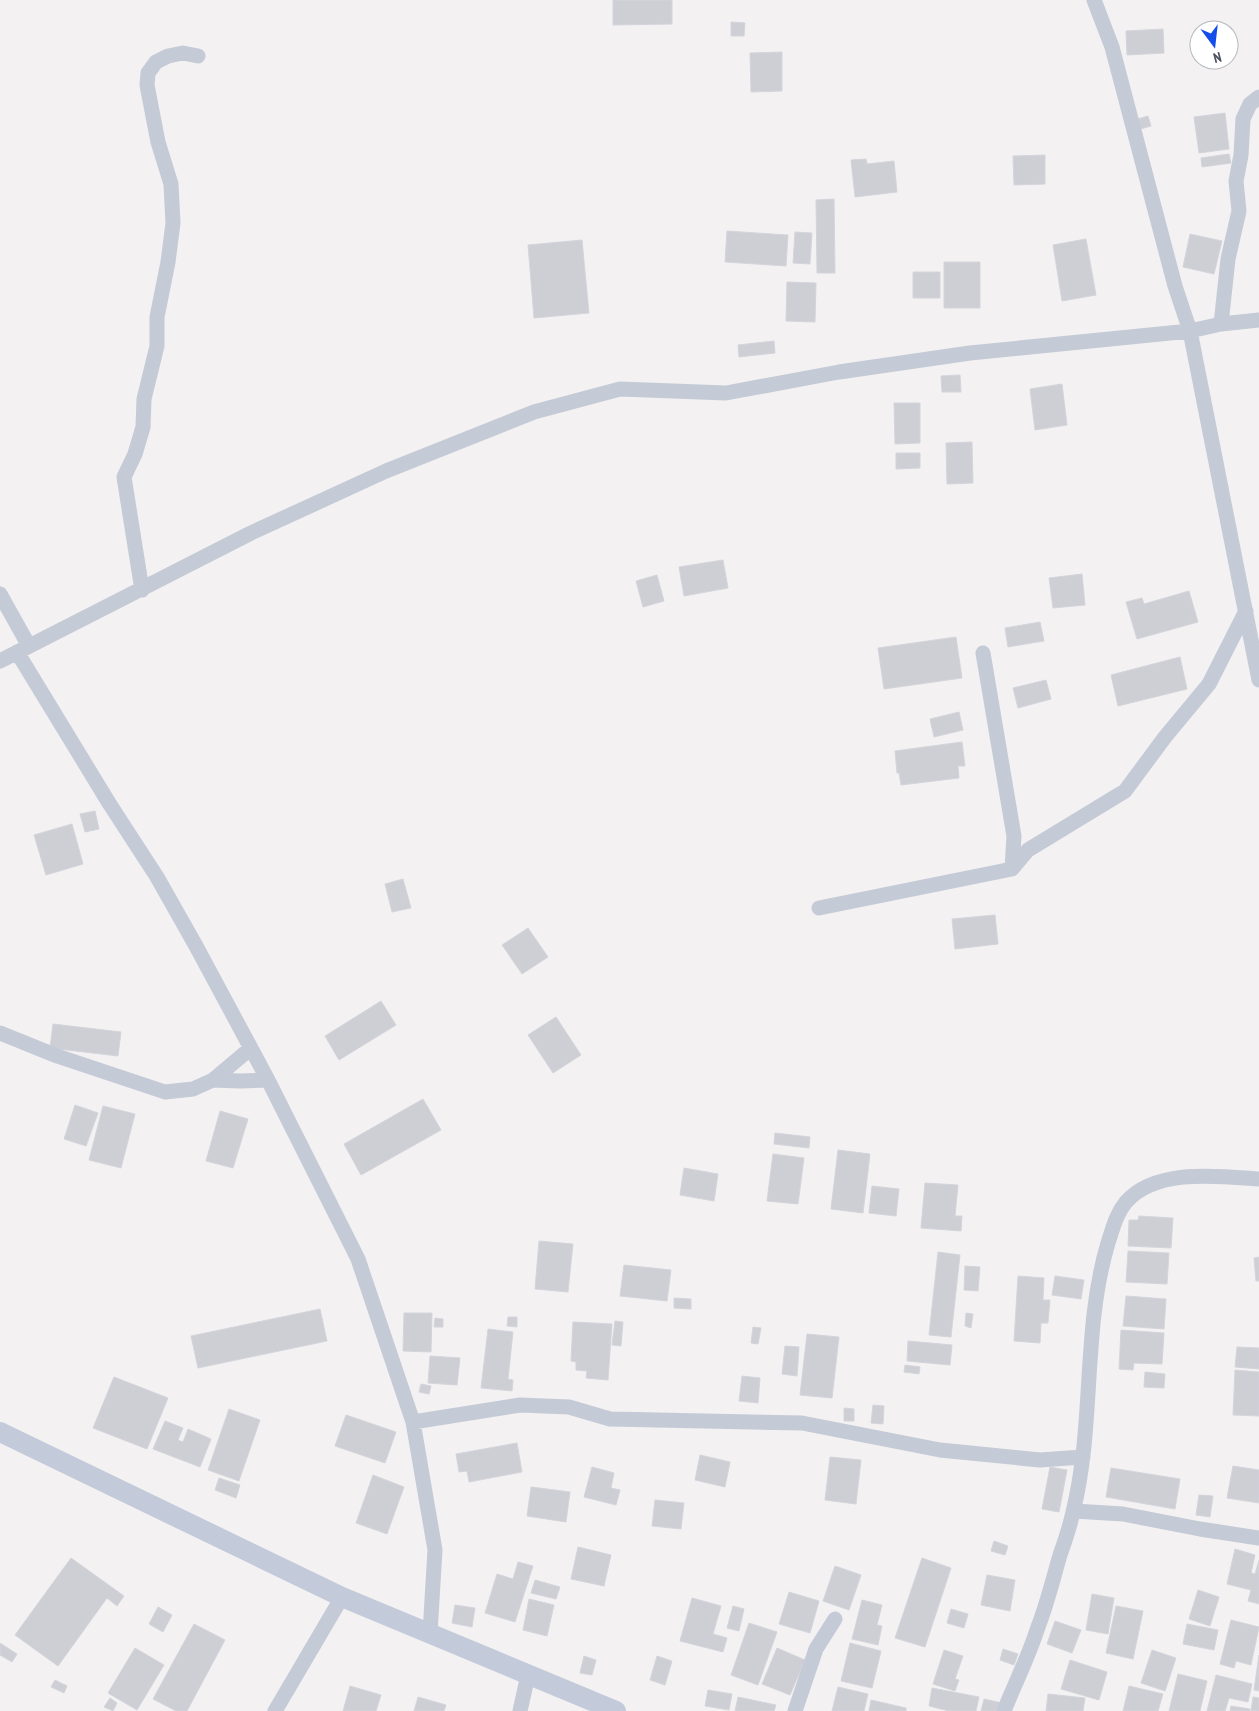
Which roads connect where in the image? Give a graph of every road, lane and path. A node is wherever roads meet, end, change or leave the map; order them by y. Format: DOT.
graph roads {
  1 [pos="1094,0"];
  2 [pos="198,56"];
  3 [pos="1259,97"];
  4 [pos="1259,320"];
  5 [pos="1221,324"];
  6 [pos="1190,331"];
  7 [pos="142,590"];
  8 [pos="0,594"];
  9 [pos="1246,611"];
  10 [pos="23,649"];
  11 [pos="983,653"];
  12 [pos="0,661"];
  13 [pos="1259,680"];
  14 [pos="1012,869"];
  15 [pos="819,908"];
  16 [pos="0,1033"];
  17 [pos="251,1048"];
  18 [pos="213,1080"];
  19 [pos="268,1080"];
  20 [pos="1259,1179"];
  21 [pos="413,1422"];
  22 [pos="0,1432"];
  23 [pos="1082,1457"];
  24 [pos="1074,1511"];
  25 [pos="1259,1538"];
  26 [pos="342,1597"];
  27 [pos="835,1618"];
  28 [pos="430,1633"];
  29 [pos="528,1675"];
  30 [pos="274,1711"];
  31 [pos="520,1711"];
  32 [pos="616,1711"];
  33 [pos="795,1711"];
  34 [pos="1004,1711"];
  1 -- 6 [label="street"];
  2 -- 7 [label="street"];
  3 -- 5 [label="street"];
  4 -- 5 [label="street"];
  5 -- 6 [label="street"];
  6 -- 7 [label="street"];
  6 -- 9 [label="street"];
  7 -- 10 [label="street"];
  8 -- 10 [label="street"];
  9 -- 13 [label="street"];
  9 -- 14 [label="street"];
  10 -- 12 [label="street"];
  10 -- 17 [label="street"];
  11 -- 14 [label="street"];
  14 -- 15 [label="street"];
  16 -- 18 [label="street"];
  17 -- 18 [label="street"];
  17 -- 19 [label="street"];
  18 -- 19 [label="street"];
  19 -- 21 [label="street"];
  20 -- 23 [label="street"];
  21 -- 23 [label="street"];
  21 -- 28 [label="street"];
  22 -- 26 [label="main road"];
  23 -- 24 [label="street"];
  24 -- 25 [label="street"];
  24 -- 34 [label="street"];
  26 -- 28 [label="main road"];
  26 -- 30 [label="street"];
  27 -- 33 [label="street"];
  28 -- 29 [label="main road"];
  29 -- 31 [label="street"];
  29 -- 32 [label="main road"];
}
